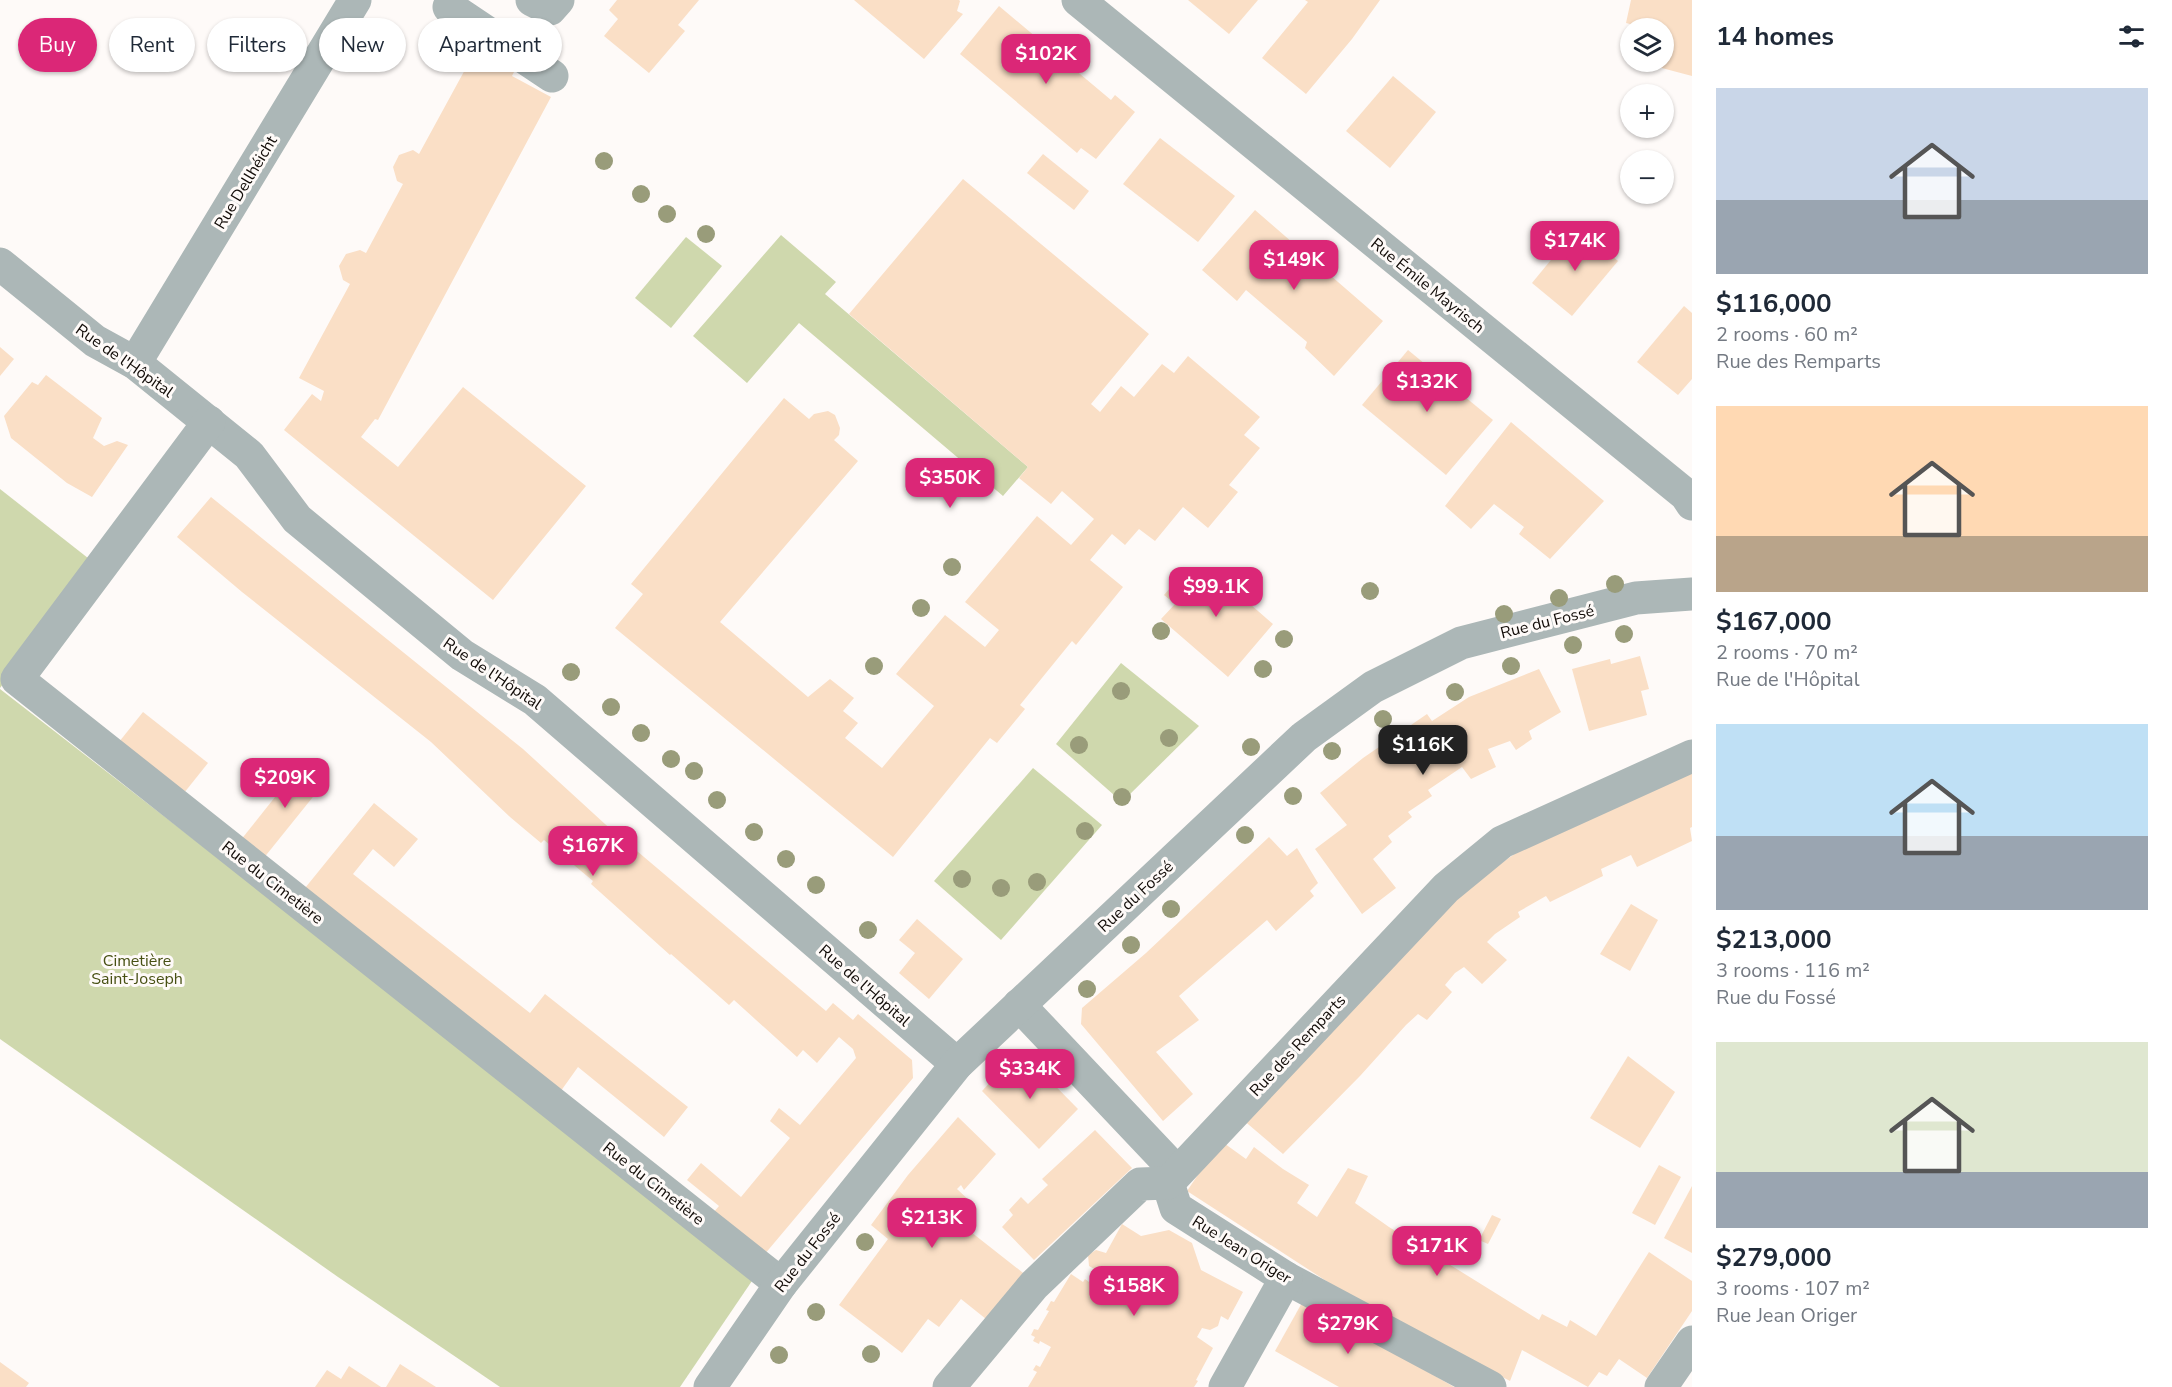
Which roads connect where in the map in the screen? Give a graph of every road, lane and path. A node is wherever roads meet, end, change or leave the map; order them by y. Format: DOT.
graph roads {
  1 [pos="354,0"];
  2 [pos="532,0"];
  3 [pos="558,0"];
  4 [pos="1078,0"];
  5 [pos="449,7"];
  6 [pos="552,76"];
  7 [pos="0,264"];
  8 [pos="135,363"];
  9 [pos="209,422"];
  10 [pos="1692,504"];
  11 [pos="1692,594"];
  12 [pos="1692,756"];
  13 [pos="1019,1005"];
  14 [pos="957,1064"];
  15 [pos="1173,1177"];
  16 [pos="1286,1278"];
  17 [pos="781,1284"];
  18 [pos="1692,1341"];
  19 [pos="710,1387"];
  20 [pos="949,1387"];
  21 [pos="1225,1387"];
  22 [pos="1490,1387"];
  23 [pos="1661,1387"];
  1 -- 8 [label="street, Rue Dellhéicht"];
  2 -- 3 [label="street"];
  4 -- 10 [label="street, Rue Émile Mayrisch"];
  5 -- 6 [label="street"];
  7 -- 8 [label="street, Rue de l'Hôpital"];
  8 -- 9 [label="street, Rue de l'Hôpital"];
  9 -- 14 [label="street, Rue de l'Hôpital"];
  9 -- 17 [label="street, Rue du Cimetière"];
  11 -- 13 [label="street, Rue du Fossé"];
  12 -- 15 [label="street, Rue des Remparts"];
  13 -- 14 [label="street, Rue du Fossé"];
  13 -- 15 [label="street, Rue Jean Origer"];
  14 -- 17 [label="street, Rue du Fossé"];
  15 -- 16 [label="street, Rue Jean Origer"];
  15 -- 20 [label="street"];
  16 -- 21 [label="street"];
  16 -- 22 [label="street, Rue Jean Origer"];
  17 -- 19 [label="street, Rue du Fossé"];
  18 -- 23 [label="street"];
}
